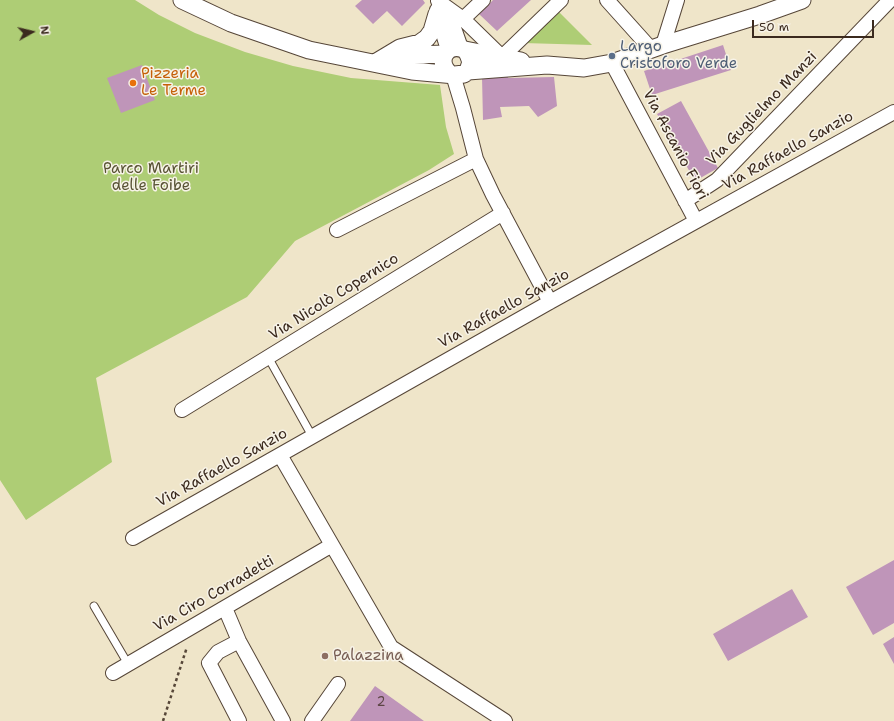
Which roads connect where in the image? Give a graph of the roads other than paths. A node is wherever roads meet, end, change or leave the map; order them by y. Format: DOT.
graph roads {
  1 [pos="182,0"];
  2 [pos="482,0"];
  3 [pos="561,0"];
  4 [pos="607,0"];
  5 [pos="676,0"];
  6 [pos="802,0"];
  7 [pos="890,0"];
  8 [pos="440,6"];
  9 [pos="463,19"];
  10 [pos="657,47"];
  11 [pos="455,51"];
  12 [pos="502,57"];
  13 [pos="374,63"];
  14 [pos="612,63"];
  15 [pos="547,65"];
  16 [pos="459,73"];
  17 [pos="894,112"];
  18 [pos="476,159"];
  19 [pos="685,201"];
  20 [pos="503,213"];
  21 [pos="696,221"];
  22 [pos="337,230"];
  23 [pos="550,302"];
  24 [pos="268,358"];
  25 [pos="182,410"];
  26 [pos="312,436"];
  27 [pos="280,455"];
  28 [pos="133,538"];
  29 [pos="332,545"];
  30 [pos="94,606"];
  31 [pos="225,608"];
  32 [pos="239,641"];
  33 [pos="128,664"];
  34 [pos="113,672"];
  35 [pos="338,684"];
  36 [pos="239,721"];
  37 [pos="283,721"];
  38 [pos="312,721"];
  39 [pos="505,721"];
  1 -- 13 [label="street"];
  2 -- 9 [label="street"];
  3 -- 12 [label="street"];
  4 -- 10 [label="street"];
  5 -- 10 [label="street"];
  6 -- 10 [label="street"];
  7 -- 19 [label="street, Via Guglielmo Manzi"];
  8 -- 9 [label="street"];
  8 -- 11 [label="street"];
  8 -- 13 [label="street"];
  9 -- 12 [label="street"];
  10 -- 14 [label="street"];
  11 -- 12 [label="street"];
  11 -- 13 [label="street"];
  11 -- 16 [label="street"];
  11 -- 16 [label="street"];
  12 -- 15 [label="street"];
  13 -- 16 [label="street"];
  14 -- 15 [label="street"];
  14 -- 19 [label="street, Via Ascanio Fiori"];
  15 -- 16 [label="street"];
  16 -- 18 [label="street"];
  17 -- 21 [label="street, Via Raffaello Sanzio"];
  18 -- 20 [label="street"];
  18 -- 22 [label="street"];
  19 -- 21 [label="street, Via Ascanio Fiori"];
  20 -- 23 [label="street"];
  20 -- 24 [label="street, Via Nicolò Copernico"];
  21 -- 23 [label="street, Via Raffaello Sanzio"];
  23 -- 26 [label="street, Via Raffaello Sanzio"];
  24 -- 25 [label="street, Via Nicolò Copernico"];
  24 -- 26 [label="lane"];
  26 -- 27 [label="street, Via Raffaello Sanzio"];
  27 -- 28 [label="street, Via Raffaello Sanzio"];
  27 -- 29 [label="street"];
  29 -- 31 [label="street, Via Ciro Corradetti"];
  29 -- 39 [label="street"];
  30 -- 33 [label="lane"];
  31 -- 32 [label="street"];
  31 -- 33 [label="street, Via Ciro Corradetti"];
  32 -- 36 [label="street"];
  32 -- 37 [label="street"];
  33 -- 34 [label="street, Via Ciro Corradetti"];
  35 -- 38 [label="street"];
}
